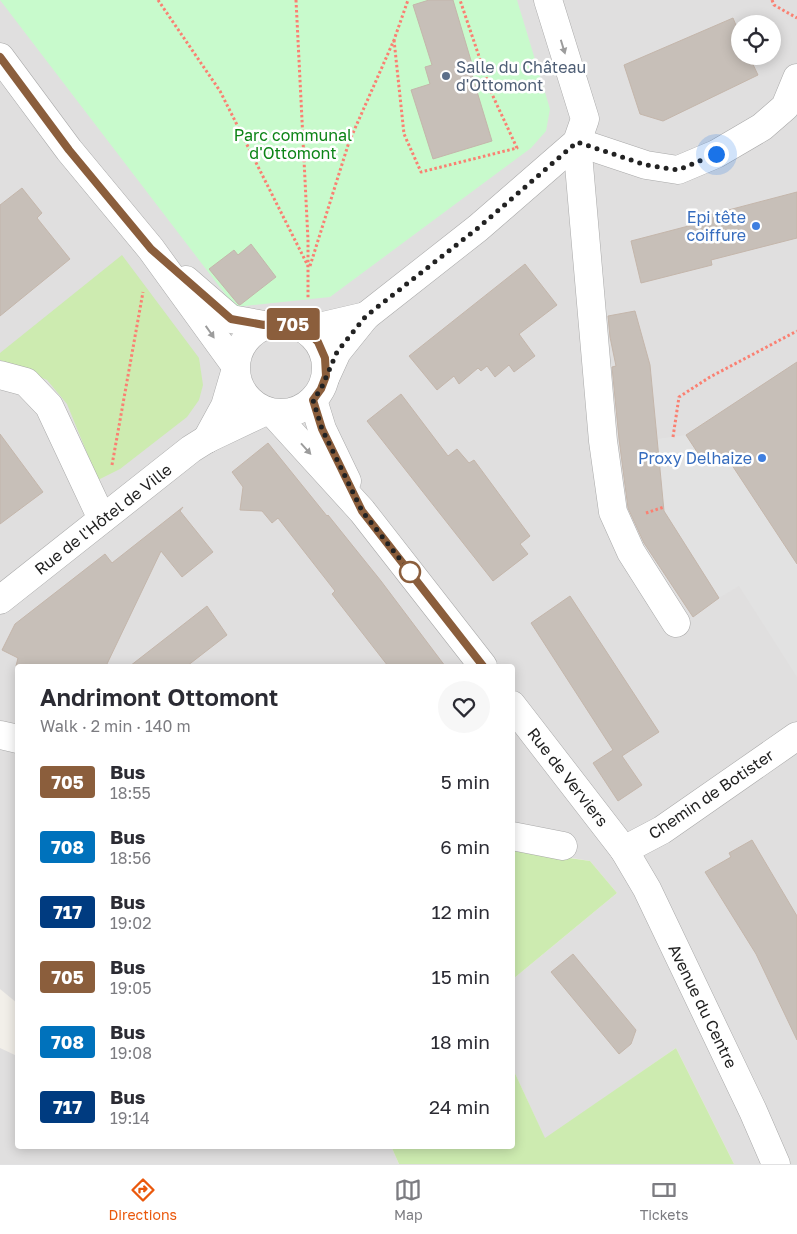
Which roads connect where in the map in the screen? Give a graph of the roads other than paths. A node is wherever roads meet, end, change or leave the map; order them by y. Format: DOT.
graph roads {
  1 [pos="548,0"];
  2 [pos="0,57"];
  3 [pos="797,78"];
  4 [pos="577,142"];
  5 [pos="151,249"];
  6 [pos="366,316"];
  7 [pos="264,325"];
  8 [pos="306,330"];
  9 [pos="235,369"];
  10 [pos="0,375"];
  11 [pos="326,376"];
  12 [pos="313,400"];
  13 [pos="270,412"];
  14 [pos="207,439"];
  15 [pos="362,511"];
  16 [pos="102,519"];
  17 [pos="0,600"];
  18 [pos="676,623"];
  19 [pos="481,664"];
  20 [pos="515,709"];
  21 [pos="0,735"];
  22 [pos="797,736"];
  23 [pos="15,738"];
  24 [pos="515,837"];
  25 [pos="563,846"];
  26 [pos="624,850"];
  27 [pos="776,1164"];
  1 -- 4 [label="street, one-way"];
  2 -- 5 [label="street"];
  3 -- 4 [label="street"];
  4 -- 6 [label="street"];
  4 -- 18 [label="street"];
  5 -- 7 [label="street"];
  5 -- 9 [label="street, one-way"];
  6 -- 8 [label="street"];
  6 -- 11 [label="street"];
  7 -- 8 [label="street"];
  7 -- 9 [label="street"];
  8 -- 11 [label="street"];
  9 -- 13 [label="street"];
  9 -- 14 [label="street, Rue de l'Hôtel de Ville"];
  10 -- 16 [label="street"];
  11 -- 12 [label="street"];
  12 -- 13 [label="street"];
  12 -- 15 [label="street"];
  13 -- 14 [label="street, Rue de l'Hôtel de Ville"];
  13 -- 15 [label="street, one-way"];
  14 -- 16 [label="street, Rue de l'Hôtel de Ville"];
  15 -- 19 [label="street"];
  16 -- 17 [label="street, Rue de l'Hôtel de Ville"];
  20 -- 26 [label="street, Rue de Verviers"];
  21 -- 23 [label="street"];
  22 -- 26 [label="street, Chemin de Botister"];
  24 -- 25 [label="street"];
  26 -- 27 [label="street, Avenue du Centre"];
}
